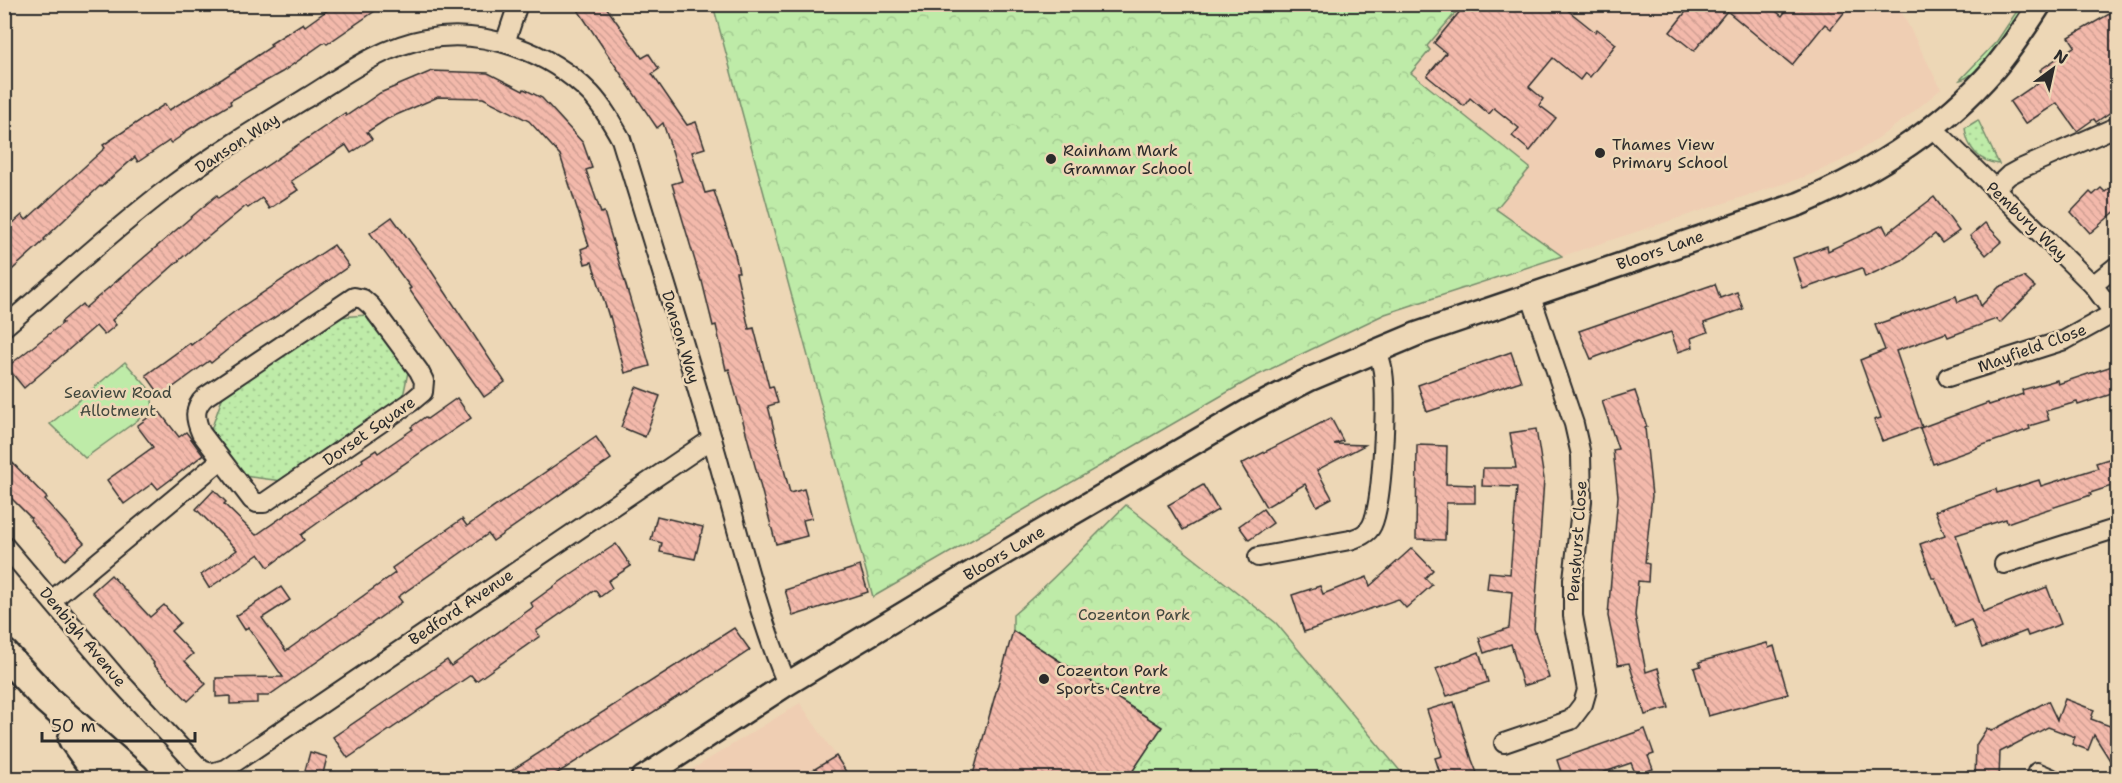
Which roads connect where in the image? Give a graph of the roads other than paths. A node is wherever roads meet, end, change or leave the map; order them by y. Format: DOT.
graph roads {
  1 [pos="2040,4"];
  2 [pos="521,5"];
  3 [pos="505,43"];
  4 [pos="2118,126"];
  5 [pos="1932,127"];
  6 [pos="1994,189"];
  7 [pos="2118,265"];
  8 [pos="2093,285"];
  9 [pos="1530,294"];
  10 [pos="2116,316"];
  11 [pos="4,327"];
  12 [pos="1377,350"];
  13 [pos="1948,377"];
  14 [pos="712,438"];
  15 [pos="221,460"];
  16 [pos="2118,528"];
  17 [pos="4,545"];
  18 [pos="1258,557"];
  19 [pos="2004,564"];
  20 [pos="52,600"];
  21 [pos="4,654"];
  22 [pos="788,684"];
  23 [pos="47,700"];
  24 [pos="1504,743"];
  25 [pos="211,776"];
  26 [pos="101,778"];
  27 [pos="135,778"];
  28 [pos="643,778"];
  1 -- 5 [label="street, Bloors Lane"];
  2 -- 3 [label="street"];
  3 -- 11 [label="street, Danson Way"];
  3 -- 14 [label="street, Danson Way"];
  4 -- 6 [label="street"];
  5 -- 6 [label="street, Pembury Way"];
  5 -- 9 [label="street, Bloors Lane"];
  6 -- 8 [label="street, Pembury Way"];
  7 -- 8 [label="street"];
  8 -- 10 [label="street, Pembury Way"];
  9 -- 12 [label="street, Bloors Lane"];
  9 -- 24 [label="street, Penshurst Close"];
  10 -- 13 [label="street, Mayfield Close"];
  12 -- 18 [label="street"];
  12 -- 22 [label="street, Bloors Lane"];
  14 -- 22 [label="street, Danson Way"];
  14 -- 25 [label="street, Bedford Avenue"];
  15 -- 15 [label="street, Dorset Square"];
  15 -- 20 [label="street"];
  16 -- 19 [label="street"];
  17 -- 20 [label="street, Denbigh Avenue"];
  20 -- 25 [label="street, Denbigh Avenue"];
  21 -- 23 [label="main road"];
  22 -- 28 [label="street, Bloors Lane"];
  23 -- 26 [label="main road"];
  23 -- 27 [label="main road"];
}
